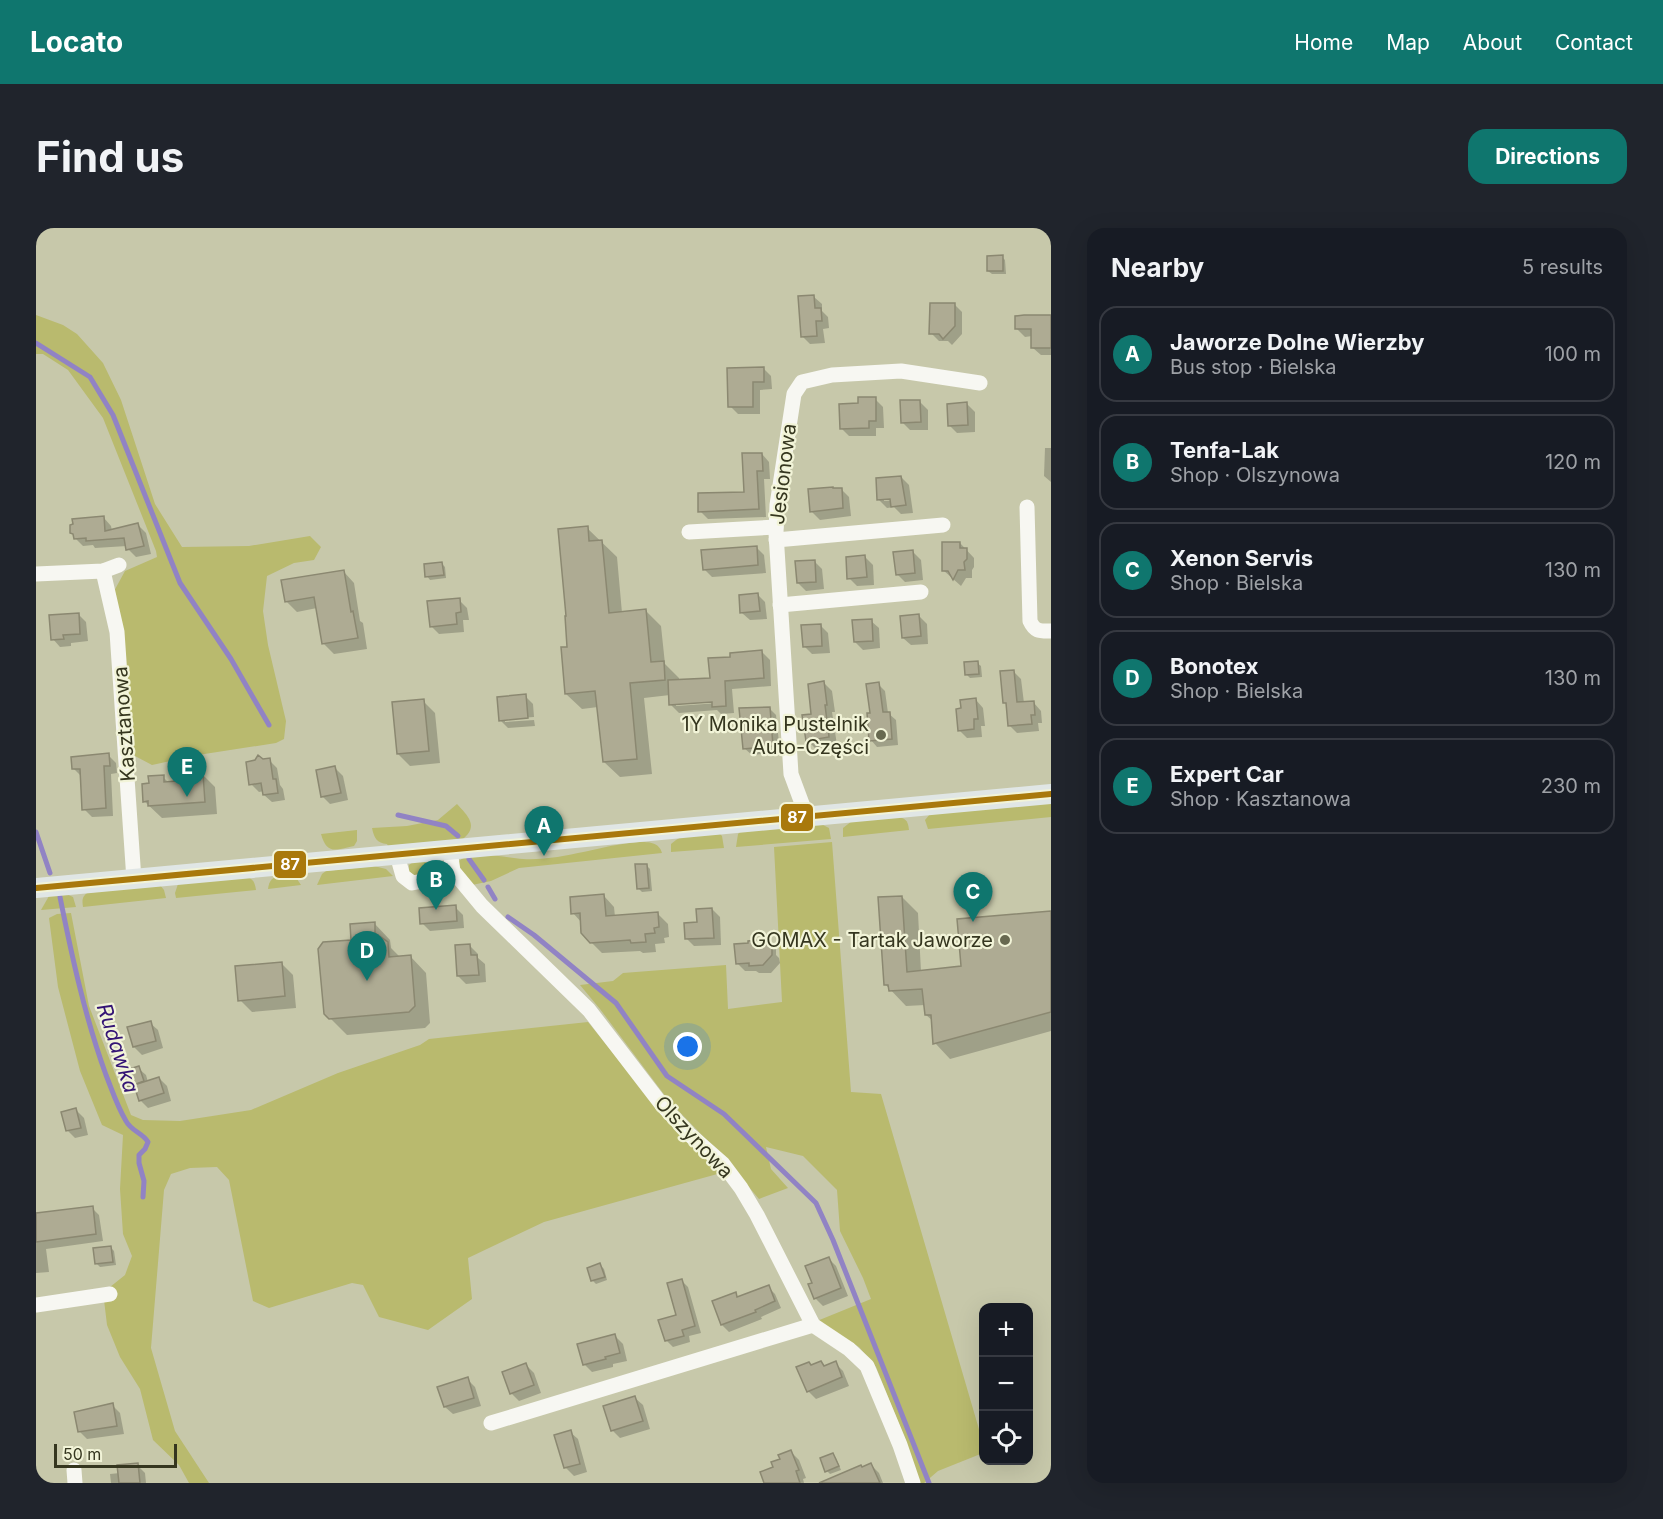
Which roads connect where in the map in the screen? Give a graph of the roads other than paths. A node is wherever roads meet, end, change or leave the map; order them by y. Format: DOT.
graph roads {
  1 [pos="980,383"];
  2 [pos="1027,507"];
  3 [pos="943,525"];
  4 [pos="689,532"];
  5 [pos="776,533"];
  6 [pos="119,565"];
  7 [pos="103,571"];
  8 [pos="36,574"];
  9 [pos="921,592"];
  10 [pos="780,605"];
  11 [pos="1051,631"];
  12 [pos="1051,794"];
  13 [pos="807,817"];
  14 [pos="450,850"];
  15 [pos="397,855"];
  16 [pos="453,871"];
  17 [pos="134,880"];
  18 [pos="36,888"];
  19 [pos="110,1294"];
  20 [pos="36,1305"];
  21 [pos="813,1325"];
  22 [pos="491,1423"];
  23 [pos="913,1483"];
  1 -- 5 [label="street, Jesionowa"];
  2 -- 11 [label="street"];
  3 -- 5 [label="street"];
  4 -- 5 [label="street"];
  5 -- 10 [label="street, Jesionowa"];
  6 -- 7 [label="street"];
  7 -- 8 [label="street"];
  7 -- 17 [label="street, Kasztanowa"];
  9 -- 10 [label="street"];
  10 -- 13 [label="street, Jesionowa"];
  12 -- 13 [label="main road"];
  13 -- 14 [label="main road"];
  14 -- 15 [label="main road"];
  14 -- 16 [label="street"];
  15 -- 16 [label="street"];
  15 -- 17 [label="main road"];
  16 -- 21 [label="street, Olszynowa"];
  17 -- 18 [label="main road"];
  19 -- 20 [label="street"];
  21 -- 22 [label="street"];
  21 -- 23 [label="street, Olszynowa"];
}
